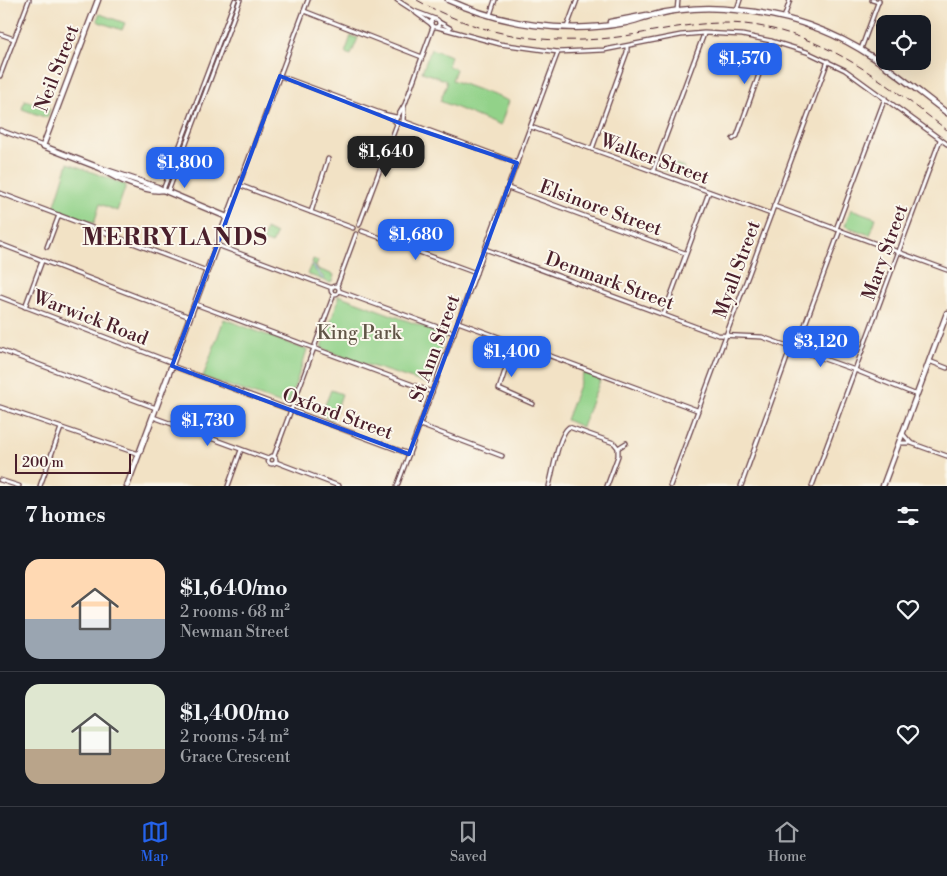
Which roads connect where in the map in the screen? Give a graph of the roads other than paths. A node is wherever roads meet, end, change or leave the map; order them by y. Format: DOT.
graph roads {
  1 [pos="29,0"];
  2 [pos="98,0"];
  3 [pos="235,0"];
  4 [pos="240,0"];
  5 [pos="308,0"];
  6 [pos="397,0"];
  7 [pos="448,0"];
  8 [pos="495,0"];
  9 [pos="577,0"];
  10 [pos="678,0"];
  11 [pos="740,0"];
  12 [pos="790,0"];
  13 [pos="872,0"];
  14 [pos="879,1"];
  15 [pos="737,10"];
  16 [pos="304,11"];
  17 [pos="414,11"];
  18 [pos="677,11"];
  19 [pos="489,16"];
  20 [pos="784,18"];
  21 [pos="435,19"];
  22 [pos="439,22"];
  23 [pos="434,26"];
  24 [pos="567,27"];
  25 [pos="455,31"];
  26 [pos="704,33"];
  27 [pos="0,34"];
  28 [pos="14,40"];
  29 [pos="771,40"];
  30 [pos="628,46"];
  31 [pos="860,50"];
  32 [pos="558,52"];
  33 [pos="422,57"];
  34 [pos="828,61"];
  35 [pos="0,76"];
  36 [pos="280,76"];
  37 [pos="885,98"];
  38 [pos="405,104"];
  39 [pos="947,113"];
  40 [pos="396,119"];
  41 [pos="403,120"];
  42 [pos="530,126"];
  43 [pos="0,130"];
  44 [pos="732,139"];
  45 [pos="940,139"];
  46 [pos="947,144"];
  47 [pos="43,146"];
  48 [pos="592,149"];
  49 [pos="328,160"];
  50 [pos="517,163"];
  51 [pos="653,171"];
  52 [pos="239,186"];
  53 [pos="508,188"];
  54 [pos="165,192"];
  55 [pos="709,192"];
  56 [pos="0,193"];
  57 [pos="774,206"];
  58 [pos="311,212"];
  59 [pos="771,214"];
  60 [pos="59,215"];
  61 [pos="227,217"];
  62 [pos="359,225"];
  63 [pos="353,228"];
  64 [pos="838,230"];
  65 [pos="362,231"];
  66 [pos="356,234"];
  67 [pos="0,244"];
  68 [pos="216,245"];
  69 [pos="47,247"];
  70 [pos="485,249"];
  71 [pos="898,252"];
  72 [pos="685,253"];
  73 [pos="42,260"];
  74 [pos="947,270"];
  75 [pos="207,271"];
  76 [pos="476,274"];
  77 [pos="337,286"];
  78 [pos="332,288"];
  79 [pos="339,291"];
  80 [pos="334,294"];
  81 [pos="0,297"];
  82 [pos="195,304"];
  83 [pos="25,307"];
  84 [pos="947,313"];
  85 [pos="664,314"];
  86 [pos="190,317"];
  87 [pos="458,322"];
  88 [pos="454,333"];
  89 [pos="726,336"];
  90 [pos="514,342"];
  91 [pos="314,348"];
  92 [pos="794,348"];
  93 [pos="0,350"];
  94 [pos="929,361"];
  95 [pos="173,364"];
  96 [pos="947,368"];
  97 [pos="855,370"];
  98 [pos="432,392"];
  99 [pos="917,395"];
  100 [pos="534,404"];
  101 [pos="0,407"];
  102 [pos="156,408"];
  103 [pos="291,410"];
  104 [pos="698,410"];
  105 [pos="153,417"];
  106 [pos="420,425"];
  107 [pos="61,428"];
  108 [pos="902,434"];
  109 [pos="899,443"];
  110 [pos="911,443"];
  111 [pos="626,444"];
  112 [pos="618,448"];
  113 [pos="242,450"];
  114 [pos="139,454"];
  115 [pos="409,454"];
  116 [pos="274,456"];
  117 [pos="502,456"];
  118 [pos="947,456"];
  119 [pos="268,459"];
  120 [pos="276,462"];
  121 [pos="0,480"];
  122 [pos="329,484"];
  123 [pos="18,486"];
  124 [pos="40,486"];
  125 [pos="128,486"];
  126 [pos="228,486"];
  127 [pos="339,486"];
  128 [pos="397,486"];
  129 [pos="549,486"];
  130 [pos="607,486"];
  131 [pos="670,486"];
  132 [pos="741,486"];
  133 [pos="812,486"];
  134 [pos="883,486"];
  1 -- 28 [label="street"];
  2 -- 47 [label="main road, Neil Street"];
  3 -- 54 [label="street"];
  4 -- 54 [label="street"];
  5 -- 16 [label="street"];
  6 -- 17 [label="street"];
  7 -- 19 [label="main road"];
  8 -- 19 [label="street"];
  9 -- 24 [label="street"];
  10 -- 18 [label="street"];
  11 -- 15 [label="street"];
  12 -- 20 [label="street"];
  13 -- 14 [label="street"];
  14 -- 31 [label="street"];
  15 -- 18 [label="main road"];
  15 -- 20 [label="main road"];
  16 -- 33 [label="street"];
  16 -- 36 [label="street"];
  17 -- 21 [label="street"];
  17 -- 23 [label="street"];
  18 -- 24 [label="main road"];
  19 -- 24 [label="main road"];
  20 -- 31 [label="main road"];
  21 -- 22 [label="street"];
  21 -- 23 [label="street"];
  22 -- 23 [label="street"];
  22 -- 25 [label="street"];
  23 -- 25 [label="street"];
  23 -- 33 [label="street"];
  25 -- 32 [label="street"];
  26 -- 29 [label="street"];
  26 -- 30 [label="street"];
  26 -- 51 [label="street"];
  27 -- 28 [label="street"];
  28 -- 35 [label="street"];
  29 -- 34 [label="street"];
  29 -- 44 [label="street"];
  30 -- 32 [label="street"];
  30 -- 48 [label="street"];
  31 -- 39 [label="main road"];
  32 -- 42 [label="street, St Ann Street"];
  33 -- 38 [label="street"];
  34 -- 37 [label="street"];
  34 -- 57 [label="street, Myall Street"];
  36 -- 40 [label="street"];
  36 -- 52 [label="street"];
  37 -- 45 [label="street"];
  37 -- 64 [label="street"];
  38 -- 40 [label="street"];
  38 -- 41 [label="street"];
  40 -- 41 [label="street"];
  40 -- 41 [label="street"];
  40 -- 62 [label="street"];
  41 -- 50 [label="street"];
  42 -- 48 [label="street, Walker Street"];
  42 -- 50 [label="street, St Ann Street"];
  43 -- 47 [label="street"];
  45 -- 46 [label="street"];
  45 -- 71 [label="street, Mary Street"];
  47 -- 54 [label="main road"];
  48 -- 51 [label="street, Walker Street"];
  49 -- 58 [label="street"];
  50 -- 53 [label="street, St Ann Street"];
  51 -- 55 [label="street, Walker Street"];
  52 -- 58 [label="street"];
  52 -- 61 [label="street"];
  53 -- 70 [label="street, St Ann Street"];
  53 -- 72 [label="street, Elsinore Street"];
  54 -- 61 [label="main road"];
  55 -- 59 [label="street, Walker Street"];
  55 -- 72 [label="street"];
  56 -- 60 [label="street"];
  57 -- 59 [label="street, Myall Street"];
  57 -- 64 [label="street"];
  58 -- 63 [label="street"];
  59 -- 89 [label="street, Myall Street"];
  60 -- 69 [label="street"];
  60 -- 75 [label="street"];
  61 -- 68 [label="main road"];
  62 -- 63 [label="street"];
  62 -- 65 [label="street"];
  63 -- 66 [label="street"];
  64 -- 71 [label="street"];
  64 -- 92 [label="street"];
  65 -- 66 [label="street"];
  65 -- 76 [label="street"];
  66 -- 77 [label="street"];
  67 -- 73 [label="street"];
  68 -- 75 [label="main road"];
  68 -- 78 [label="street"];
  70 -- 76 [label="street, St Ann Street"];
  70 -- 85 [label="street, Denmark Street"];
  71 -- 74 [label="street"];
  71 -- 97 [label="street, Mary Street"];
  72 -- 85 [label="street"];
  73 -- 83 [label="street"];
  73 -- 86 [label="street"];
  75 -- 82 [label="main road"];
  76 -- 87 [label="street, St Ann Street"];
  77 -- 78 [label="street"];
  77 -- 79 [label="street"];
  78 -- 80 [label="street"];
  79 -- 80 [label="street"];
  79 -- 88 [label="street"];
  80 -- 91 [label="street"];
  81 -- 83 [label="street, Warwick Road"];
  82 -- 86 [label="main road"];
  82 -- 91 [label="street"];
  83 -- 95 [label="street, Warwick Road"];
  84 -- 94 [label="main road"];
  85 -- 89 [label="street, Denmark Street"];
  86 -- 95 [label="main road"];
  87 -- 88 [label="street, St Ann Street"];
  87 -- 90 [label="street"];
  88 -- 98 [label="street, St Ann Street"];
  89 -- 92 [label="street, Denmark Street"];
  89 -- 104 [label="street, Myall Street"];
  90 -- 100 [label="street"];
  90 -- 104 [label="street"];
  91 -- 98 [label="street"];
  91 -- 103 [label="street"];
  92 -- 97 [label="street, Denmark Street"];
  92 -- 132 [label="street"];
  93 -- 102 [label="street"];
  94 -- 96 [label="street"];
  94 -- 99 [label="main road"];
  95 -- 102 [label="main road"];
  95 -- 103 [label="street, Oxford Street"];
  97 -- 99 [label="street, Denmark Street"];
  97 -- 133 [label="street, Mary Street"];
  98 -- 106 [label="street, St Ann Street"];
  99 -- 108 [label="main road"];
  101 -- 107 [label="street"];
  102 -- 105 [label="main road"];
  103 -- 115 [label="street, Oxford Street"];
  103 -- 116 [label="street"];
  104 -- 131 [label="street, Myall Street"];
  105 -- 113 [label="street"];
  105 -- 114 [label="main road"];
  106 -- 115 [label="street, St Ann Street"];
  106 -- 117 [label="street"];
  107 -- 114 [label="street"];
  107 -- 124 [label="street"];
  108 -- 109 [label="main road"];
  108 -- 110 [label="street"];
  109 -- 110 [label="street"];
  109 -- 134 [label="main road"];
  110 -- 118 [label="street"];
  111 -- 112 [label="street"];
  112 -- 129 [label="street"];
  112 -- 130 [label="street"];
  113 -- 119 [label="street"];
  113 -- 126 [label="street"];
  114 -- 125 [label="main road"];
  115 -- 128 [label="street, St Ann Street"];
  116 -- 119 [label="street"];
  116 -- 120 [label="street"];
  119 -- 120 [label="street"];
  120 -- 122 [label="street"];
  121 -- 123 [label="street"];
  122 -- 127 [label="street"];
}
